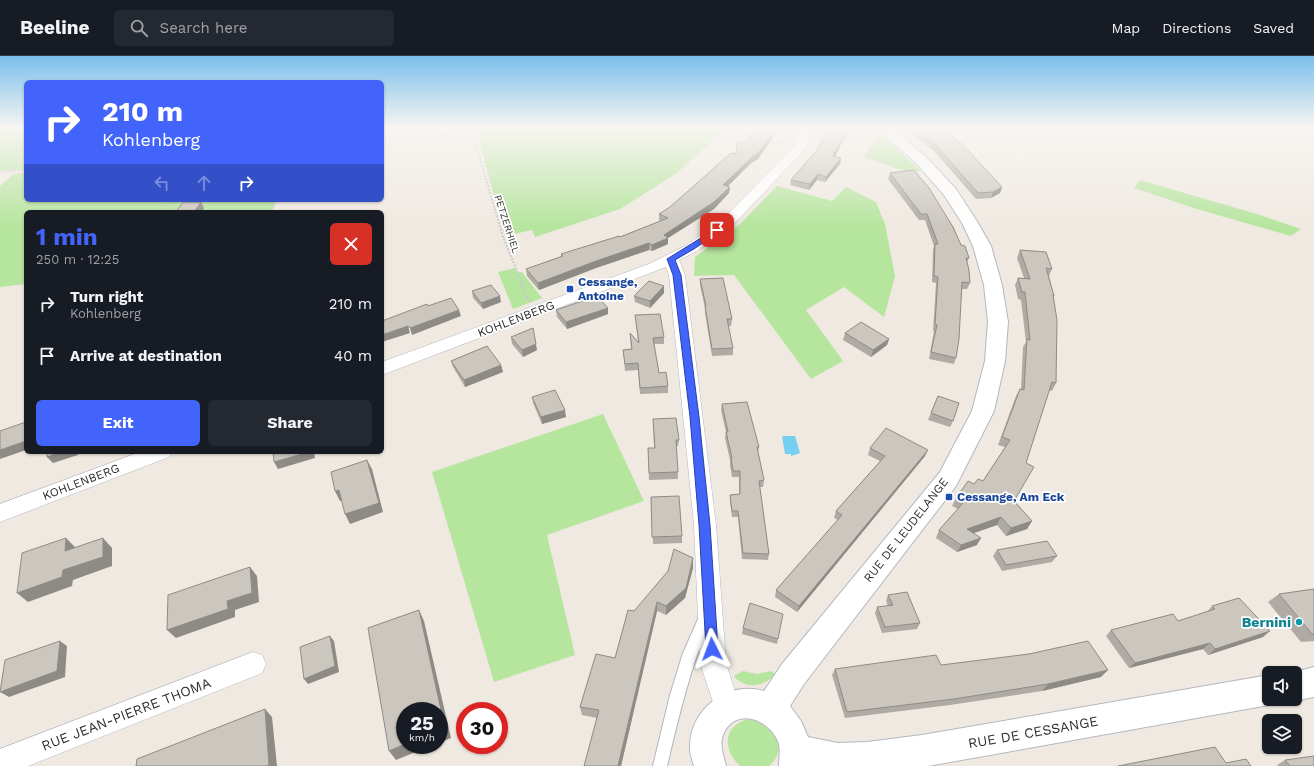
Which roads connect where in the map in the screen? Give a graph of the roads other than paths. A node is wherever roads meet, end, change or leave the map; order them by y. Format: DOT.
graph roads {
  1 [pos="788,161"];
  2 [pos="922,161"];
  3 [pos="671,259"];
  4 [pos="384,368"];
  5 [pos="157,454"];
  6 [pos="0,514"];
  7 [pos="710,607"];
  8 [pos="253,664"];
  9 [pos="1314,682"];
  10 [pos="1302,685"];
  11 [pos="1262,691"];
  12 [pos="727,708"];
  13 [pos="770,709"];
  14 [pos="795,759"];
  15 [pos="0,763"];
  16 [pos="660,766"];
  17 [pos="710,766"];
  1 -- 3 [label="street, KOHLENBERG"];
  2 -- 13 [label="main road, RUE DE LEUDELANGE"];
  3 -- 4 [label="street, KOHLENBERG"];
  3 -- 7 [label="street"];
  5 -- 6 [label="street, KOHLENBERG"];
  7 -- 12 [label="street"];
  7 -- 16 [label="lane"];
  8 -- 15 [label="street, RUE JEAN-PIERRE THOMA"];
  9 -- 10 [label="main road"];
  11 -- 14 [label="main road, RUE DE CESSANGE"];
  12 -- 13 [label="main road, RUE DE CESSANGE"];
  12 -- 17 [label="main road"];
  13 -- 14 [label="main road, RUE DE CESSANGE"];
}
